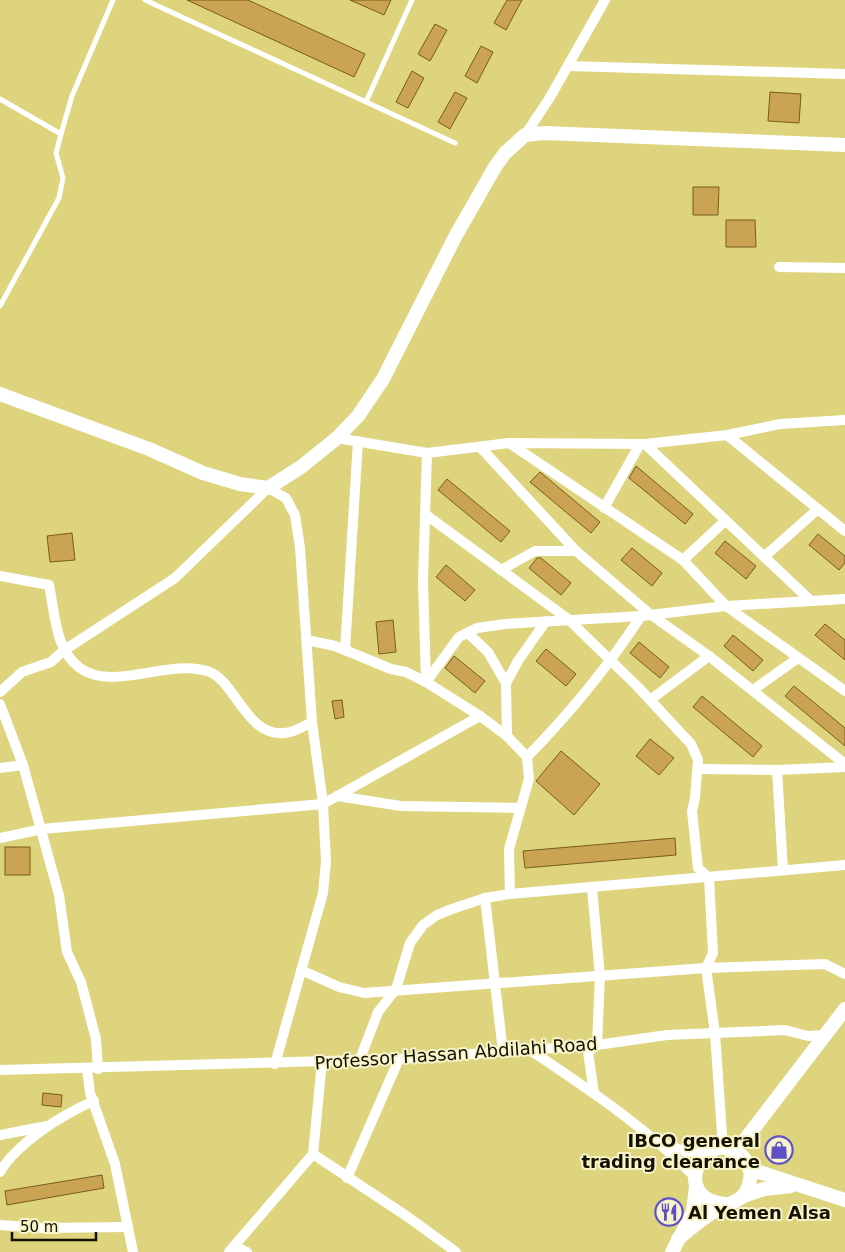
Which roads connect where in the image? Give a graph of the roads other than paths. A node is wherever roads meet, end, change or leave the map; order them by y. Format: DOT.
graph roads {
  1 [pos="113,0"];
  2 [pos="145,0"];
  3 [pos="412,0"];
  4 [pos="605,0"];
  5 [pos="568,66"];
  6 [pos="845,74"];
  7 [pos="0,99"];
  8 [pos="366,102"];
  9 [pos="61,134"];
  10 [pos="525,135"];
  11 [pos="454,143"];
  12 [pos="845,145"];
  13 [pos="778,267"];
  14 [pos="845,268"];
  15 [pos="0,306"];
  16 [pos="0,394"];
  17 [pos="845,420"];
  18 [pos="727,435"];
  19 [pos="337,438"];
  20 [pos="358,441"];
  21 [pos="509,443"];
  22 [pos="642,444"];
  23 [pos="481,448"];
  24 [pos="427,453"];
  25 [pos="268,488"];
  26 [pos="604,508"];
  27 [pos="818,509"];
  28 [pos="425,514"];
  29 [pos="725,520"];
  30 [pos="845,531"];
  31 [pos="576,551"];
  32 [pos="764,557"];
  33 [pos="683,560"];
  34 [pos="501,570"];
  35 [pos="0,576"];
  36 [pos="844,598"];
  37 [pos="810,601"];
  38 [pos="726,606"];
  39 [pos="646,615"];
  40 [pos="568,619"];
  41 [pos="546,621"];
  42 [pos="468,633"];
  43 [pos="307,640"];
  44 [pos="345,650"];
  45 [pos="63,651"];
  46 [pos="710,656"];
  47 [pos="798,658"];
  48 [pos="612,661"];
  49 [pos="426,682"];
  50 [pos="506,683"];
  51 [pos="753,690"];
  52 [pos="845,691"];
  53 [pos="0,692"];
  54 [pos="650,700"];
  55 [pos="0,704"];
  56 [pos="480,716"];
  57 [pos="312,722"];
  58 [pos="507,736"];
  59 [pos="527,757"];
  60 [pos="23,765"];
  61 [pos="845,766"];
  62 [pos="0,768"];
  63 [pos="698,768"];
  64 [pos="777,770"];
  65 [pos="337,796"];
  66 [pos="323,804"];
  67 [pos="520,808"];
  68 [pos="42,829"];
  69 [pos="0,838"];
  70 [pos="845,865"];
  71 [pos="783,870"];
  72 [pos="708,878"];
  73 [pos="592,888"];
  74 [pos="510,894"];
  75 [pos="486,898"];
  76 [pos="706,968"];
  77 [pos="301,970"];
  78 [pos="845,974"];
  79 [pos="600,976"];
  80 [pos="496,982"];
  81 [pos="396,989"];
  82 [pos="845,1009"];
  83 [pos="715,1033"];
  84 [pos="825,1035"];
  85 [pos="597,1045"];
  86 [pos="530,1050"];
  87 [pos="503,1052"];
  88 [pos="360,1059"];
  89 [pos="399,1059"];
  90 [pos="322,1062"];
  91 [pos="275,1064"];
  92 [pos="98,1068"];
  93 [pos="87,1069"];
  94 [pos="0,1070"];
  95 [pos="594,1092"];
  96 [pos="94,1101"];
  97 [pos="50,1126"];
  98 [pos="751,1130"];
  99 [pos="0,1134"];
  100 [pos="661,1143"];
  101 [pos="725,1148"];
  102 [pos="313,1154"];
  103 [pos="706,1154"];
  104 [pos="749,1167"];
  105 [pos="0,1172"];
  106 [pos="348,1178"];
  107 [pos="696,1181"];
  108 [pos="797,1186"];
  109 [pos="743,1196"];
  110 [pos="845,1200"];
  111 [pos="726,1204"];
  112 [pos="0,1225"];
  113 [pos="128,1227"];
  114 [pos="678,1239"];
  115 [pos="232,1249"];
  116 [pos="133,1252"];
  117 [pos="247,1252"];
  118 [pos="456,1252"];
  119 [pos="672,1252"];
  1 -- 9 [label="lane"];
  2 -- 8 [label="lane"];
  3 -- 8 [label="lane"];
  4 -- 5 [label="street"];
  5 -- 6 [label="street"];
  5 -- 10 [label="street"];
  7 -- 9 [label="lane"];
  8 -- 11 [label="lane"];
  9 -- 15 [label="lane"];
  10 -- 12 [label="street"];
  10 -- 19 [label="street"];
  13 -- 14 [label="street"];
  16 -- 25 [label="street"];
  17 -- 18 [label="street"];
  18 -- 22 [label="street"];
  18 -- 27 [label="street"];
  19 -- 20 [label="street"];
  19 -- 25 [label="street"];
  20 -- 24 [label="street"];
  20 -- 44 [label="street"];
  21 -- 22 [label="street"];
  21 -- 23 [label="street"];
  21 -- 26 [label="street"];
  22 -- 26 [label="street"];
  22 -- 29 [label="street"];
  23 -- 24 [label="street"];
  23 -- 31 [label="street"];
  24 -- 28 [label="street"];
  25 -- 43 [label="street"];
  25 -- 45 [label="street"];
  26 -- 33 [label="street"];
  27 -- 30 [label="street"];
  27 -- 32 [label="street"];
  28 -- 34 [label="street"];
  28 -- 49 [label="street"];
  29 -- 32 [label="street"];
  29 -- 33 [label="street"];
  31 -- 34 [label="street"];
  31 -- 39 [label="street"];
  32 -- 37 [label="street"];
  33 -- 38 [label="street"];
  34 -- 40 [label="street"];
  35 -- 45 [label="street"];
  36 -- 37 [label="street"];
  37 -- 38 [label="street"];
  38 -- 39 [label="street"];
  38 -- 47 [label="street"];
  39 -- 40 [label="street"];
  39 -- 46 [label="street"];
  39 -- 48 [label="street"];
  40 -- 41 [label="street"];
  40 -- 48 [label="street"];
  41 -- 42 [label="street"];
  41 -- 50 [label="street"];
  42 -- 49 [label="street"];
  42 -- 50 [label="street"];
  43 -- 44 [label="street"];
  43 -- 57 [label="street"];
  44 -- 49 [label="street"];
  45 -- 53 [label="street"];
  45 -- 57 [label="street"];
  46 -- 51 [label="street"];
  46 -- 54 [label="street"];
  47 -- 51 [label="street"];
  47 -- 52 [label="street"];
  48 -- 54 [label="street"];
  48 -- 59 [label="street"];
  49 -- 56 [label="street"];
  50 -- 58 [label="street"];
  51 -- 61 [label="street"];
  54 -- 63 [label="street"];
  55 -- 60 [label="street"];
  56 -- 58 [label="street"];
  56 -- 65 [label="street"];
  57 -- 66 [label="street"];
  58 -- 59 [label="street"];
  59 -- 67 [label="street"];
  60 -- 62 [label="street"];
  60 -- 68 [label="street"];
  61 -- 64 [label="street"];
  63 -- 64 [label="street"];
  63 -- 72 [label="street"];
  64 -- 71 [label="street"];
  65 -- 66 [label="street"];
  65 -- 67 [label="street"];
  66 -- 68 [label="street"];
  66 -- 77 [label="street"];
  67 -- 74 [label="street"];
  68 -- 69 [label="street"];
  68 -- 92 [label="street"];
  70 -- 71 [label="street"];
  71 -- 72 [label="street"];
  72 -- 73 [label="street"];
  72 -- 76 [label="street"];
  73 -- 74 [label="street"];
  73 -- 79 [label="street"];
  74 -- 75 [label="street"];
  75 -- 80 [label="street"];
  75 -- 81 [label="street"];
  76 -- 78 [label="street"];
  76 -- 79 [label="street"];
  76 -- 83 [label="street"];
  77 -- 81 [label="street"];
  77 -- 91 [label="street"];
  79 -- 80 [label="street"];
  79 -- 85 [label="street"];
  80 -- 81 [label="street"];
  80 -- 87 [label="street"];
  81 -- 88 [label="street"];
  82 -- 84 [label="street"];
  83 -- 84 [label="street, Professor Hassan Abdilahi Road"];
  83 -- 85 [label="street, Professor Hassan Abdilahi Road"];
  83 -- 101 [label="street"];
  84 -- 98 [label="street"];
  85 -- 86 [label="street, Professor Hassan Abdilahi Road"];
  85 -- 95 [label="street"];
  86 -- 87 [label="street, Professor Hassan Abdilahi Road"];
  86 -- 95 [label="street"];
  87 -- 89 [label="street, Professor Hassan Abdilahi Road"];
  88 -- 89 [label="street, Professor Hassan Abdilahi Road"];
  88 -- 90 [label="street, Professor Hassan Abdilahi Road"];
  89 -- 106 [label="street"];
  90 -- 91 [label="street, Professor Hassan Abdilahi Road"];
  90 -- 102 [label="street"];
  91 -- 92 [label="street, Professor Hassan Abdilahi Road"];
  92 -- 93 [label="street, Professor Hassan Abdilahi Road"];
  93 -- 94 [label="street, Professor Hassan Abdilahi Road"];
  93 -- 96 [label="street"];
  95 -- 100 [label="street"];
  96 -- 97 [label="street"];
  96 -- 113 [label="street"];
  97 -- 99 [label="street"];
  97 -- 105 [label="street"];
  98 -- 101 [label="street"];
  98 -- 104 [label="street"];
  100 -- 103 [label="street"];
  100 -- 107 [label="street"];
  101 -- 103 [label="street"];
  101 -- 104 [label="street"];
  102 -- 106 [label="street"];
  102 -- 115 [label="street"];
  103 -- 107 [label="street"];
  104 -- 108 [label="street"];
  104 -- 109 [label="street"];
  106 -- 118 [label="street"];
  107 -- 111 [label="street"];
  107 -- 114 [label="street"];
  108 -- 109 [label="street"];
  108 -- 110 [label="street"];
  109 -- 111 [label="street"];
  111 -- 114 [label="street"];
  112 -- 113 [label="street"];
  113 -- 116 [label="street"];
  114 -- 119 [label="street"];
  115 -- 117 [label="street"];
}
